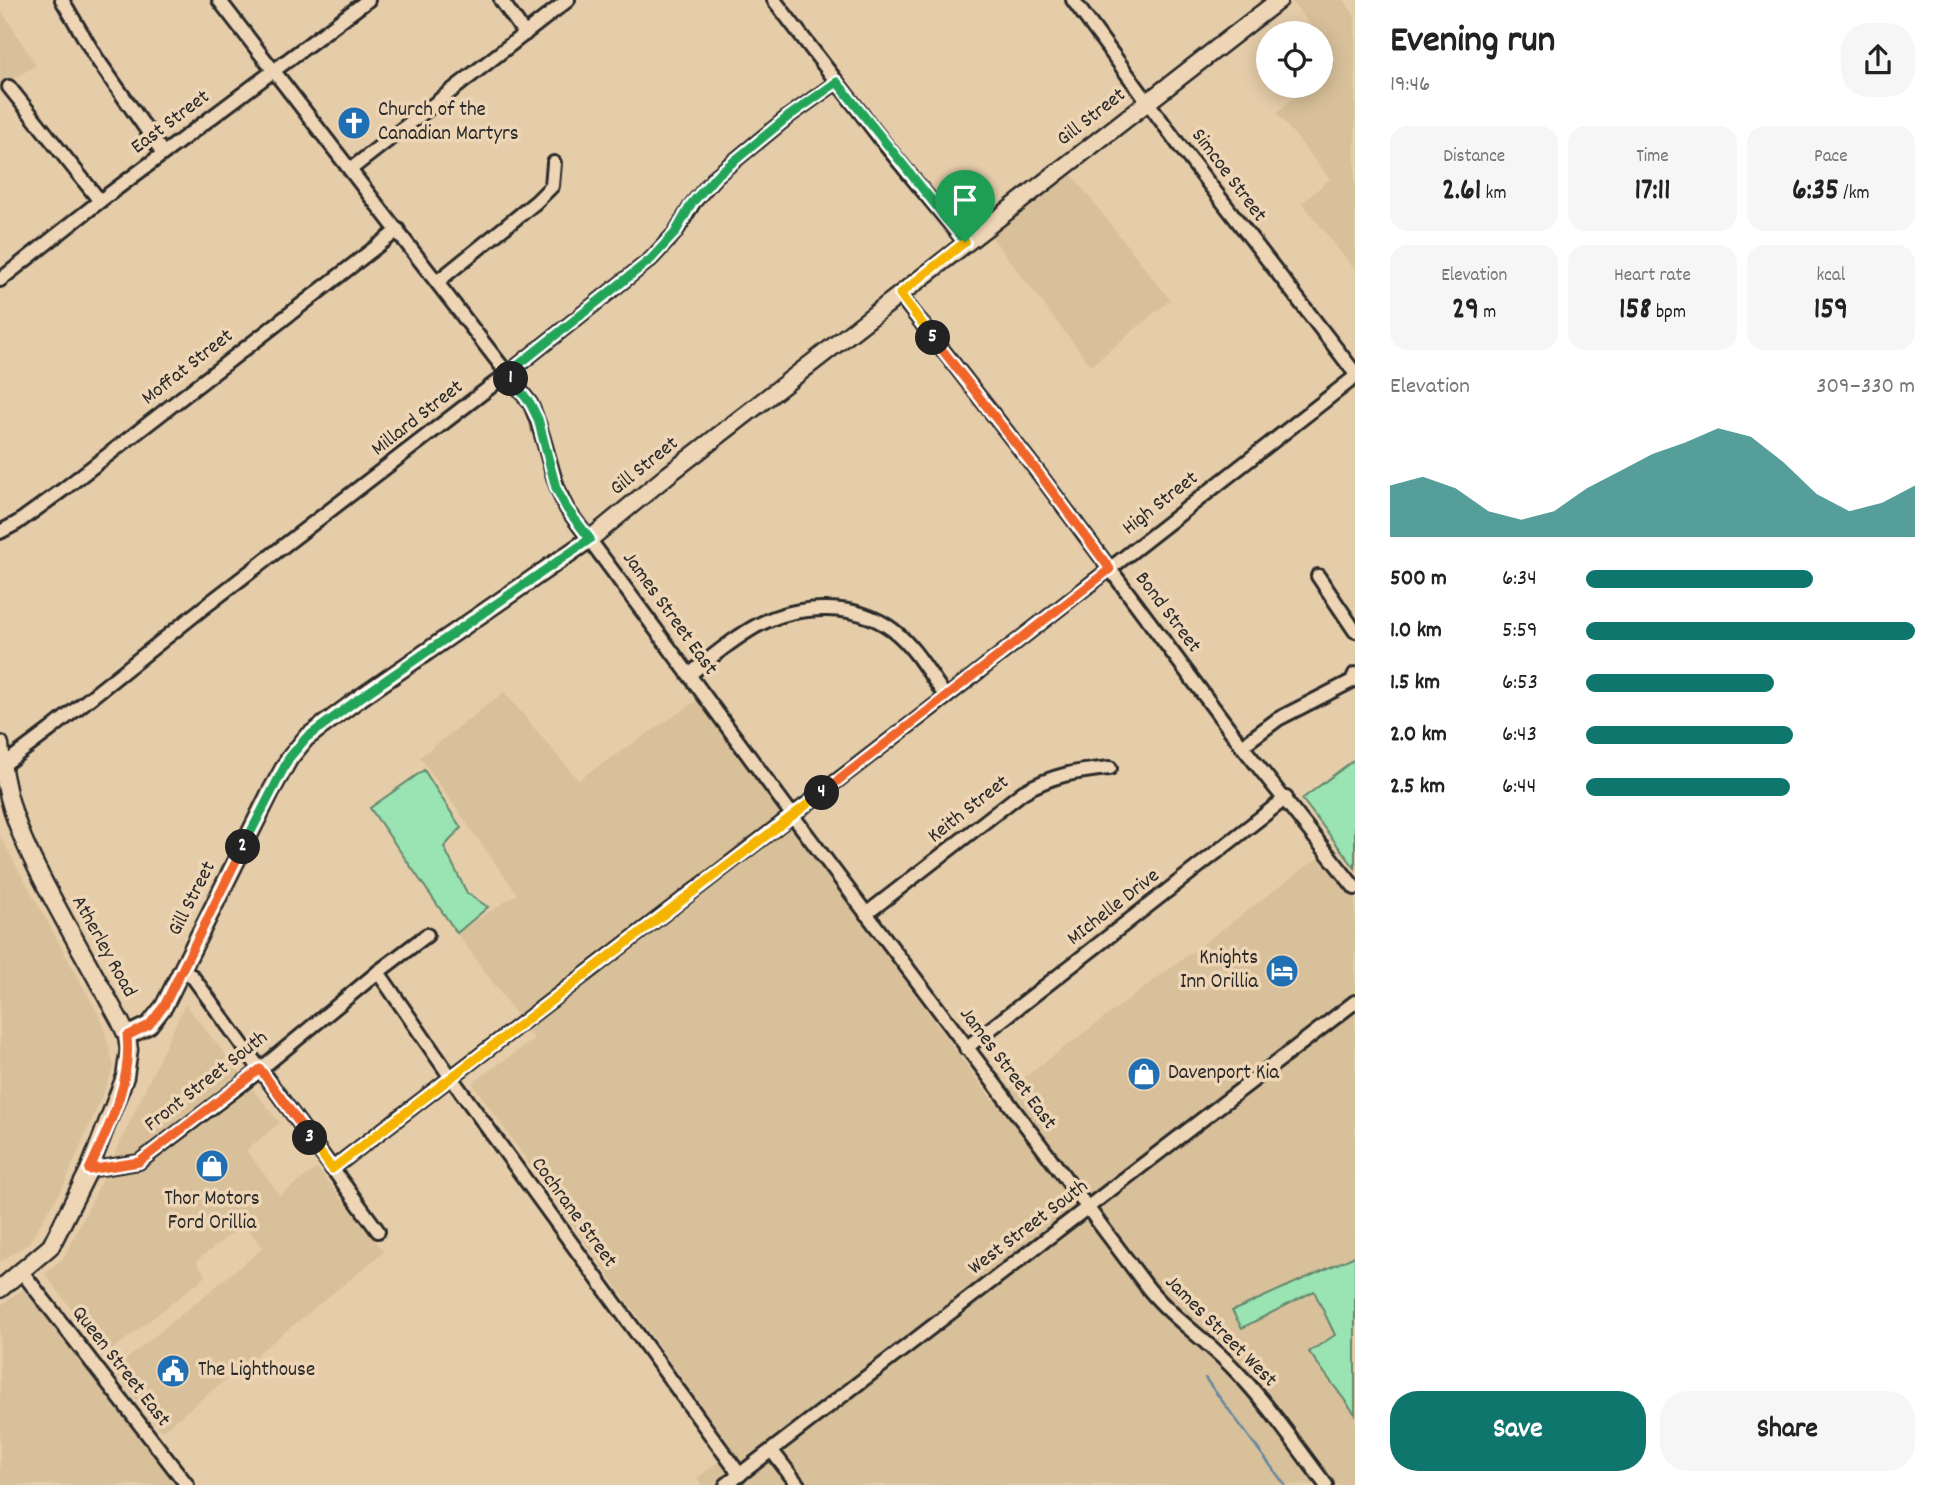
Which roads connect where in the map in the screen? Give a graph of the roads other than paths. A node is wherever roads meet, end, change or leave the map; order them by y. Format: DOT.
graph roads {
  1 [pos="62,0"];
  2 [pos="219,0"];
  3 [pos="369,0"];
  4 [pos="501,0"];
  5 [pos="568,0"];
  6 [pos="774,0"];
  7 [pos="1073,0"];
  8 [pos="1279,0"];
  9 [pos="525,34"];
  10 [pos="273,70"];
  11 [pos="837,82"];
  12 [pos="9,87"];
  13 [pos="1148,101"];
  14 [pos="163,153"];
  15 [pos="554,163"];
  16 [pos="351,169"];
  17 [pos="100,201"];
  18 [pos="398,230"];
  19 [pos="965,242"];
  20 [pos="0,280"];
  21 [pos="437,282"];
  22 [pos="900,294"];
  23 [pos="507,374"];
  24 [pos="1355,375"];
  25 [pos="0,532"];
  26 [pos="590,539"];
  27 [pos="1110,569"];
  28 [pos="1318,576"];
  29 [pos="1355,631"];
  30 [pos="690,674"];
  31 [pos="1355,674"];
  32 [pos="946,697"];
  33 [pos="0,744"];
  34 [pos="1242,746"];
  35 [pos="2,766"];
  36 [pos="1111,768"];
  37 [pos="1286,798"];
  38 [pos="793,816"];
  39 [pos="1355,888"];
  40 [pos="866,914"];
  41 [pos="427,935"];
  42 [pos="182,971"];
  43 [pos="378,972"];
  44 [pos="1355,1002"];
  45 [pos="127,1036"];
  46 [pos="966,1048"];
  47 [pos="260,1069"];
  48 [pos="452,1079"];
  49 [pos="332,1169"];
  50 [pos="89,1170"];
  51 [pos="1087,1207"];
  52 [pos="378,1231"];
  53 [pos="22,1272"];
  54 [pos="0,1289"];
  55 [pos="772,1451"];
  56 [pos="740,1475"];
  57 [pos="187,1485"];
  58 [pos="726,1485"];
  59 [pos="798,1485"];
  60 [pos="1325,1485"];
  1 -- 14 [label="street"];
  2 -- 10 [label="street, James Street East"];
  3 -- 10 [label="street, East Street"];
  4 -- 9 [label="street"];
  5 -- 9 [label="street"];
  6 -- 11 [label="street"];
  7 -- 13 [label="street, Simcoe Street"];
  8 -- 13 [label="main road, Gill Street"];
  9 -- 16 [label="street"];
  10 -- 14 [label="street, East Street"];
  10 -- 16 [label="street, James Street East"];
  11 -- 19 [label="street"];
  11 -- 23 [label="street, Millard Street"];
  12 -- 17 [label="street"];
  13 -- 19 [label="main road, Gill Street"];
  13 -- 24 [label="street, Simcoe Street"];
  14 -- 17 [label="street, East Street"];
  15 -- 21 [label="street"];
  16 -- 18 [label="street, James Street East"];
  17 -- 20 [label="street, East Street"];
  18 -- 21 [label="street, James Street East"];
  18 -- 25 [label="street, Moffat Street"];
  19 -- 22 [label="main road, Gill Street"];
  21 -- 23 [label="street, James Street East"];
  22 -- 26 [label="main road, Gill Street"];
  22 -- 27 [label="street, Bond Street"];
  23 -- 26 [label="street, James Street East"];
  23 -- 35 [label="street, Millard Street"];
  24 -- 27 [label="street, High Street"];
  26 -- 30 [label="street, James Street East"];
  26 -- 42 [label="main road, Gill Street"];
  27 -- 32 [label="street, High Street"];
  27 -- 34 [label="street, Bond Street"];
  28 -- 29 [label="street"];
  30 -- 32 [label="street"];
  30 -- 38 [label="street, James Street East"];
  31 -- 34 [label="street"];
  32 -- 38 [label="street, High Street"];
  33 -- 35 [label="main road, Atherley Road"];
  34 -- 37 [label="street, Bond Street"];
  35 -- 45 [label="main road, Atherley Road"];
  36 -- 40 [label="street, Keith Street"];
  37 -- 39 [label="street, Bond Street"];
  37 -- 46 [label="street, MIchelle Drive"];
  38 -- 40 [label="street, James Street East"];
  38 -- 48 [label="street, High Street"];
  40 -- 46 [label="street, James Street East"];
  41 -- 43 [label="street, Front Street South"];
  42 -- 45 [label="main road, Gill Street"];
  42 -- 47 [label="street"];
  43 -- 47 [label="street, Front Street South"];
  43 -- 48 [label="street, Cochrane Street"];
  44 -- 51 [label="street, West Street South"];
  45 -- 50 [label="main road"];
  46 -- 51 [label="street, James Street East"];
  47 -- 49 [label="street"];
  47 -- 50 [label="street, Front Street South"];
  48 -- 49 [label="street, High Street"];
  48 -- 56 [label="street, Cochrane Street"];
  49 -- 52 [label="street"];
  50 -- 53 [label="main road"];
  51 -- 55 [label="street, West Street South"];
  51 -- 60 [label="street, James Street West"];
  53 -- 54 [label="main road"];
  53 -- 57 [label="street, Queen Street East"];
  55 -- 56 [label="street, West Street South"];
  55 -- 59 [label="street"];
  56 -- 58 [label="street, West Street South"];
}
